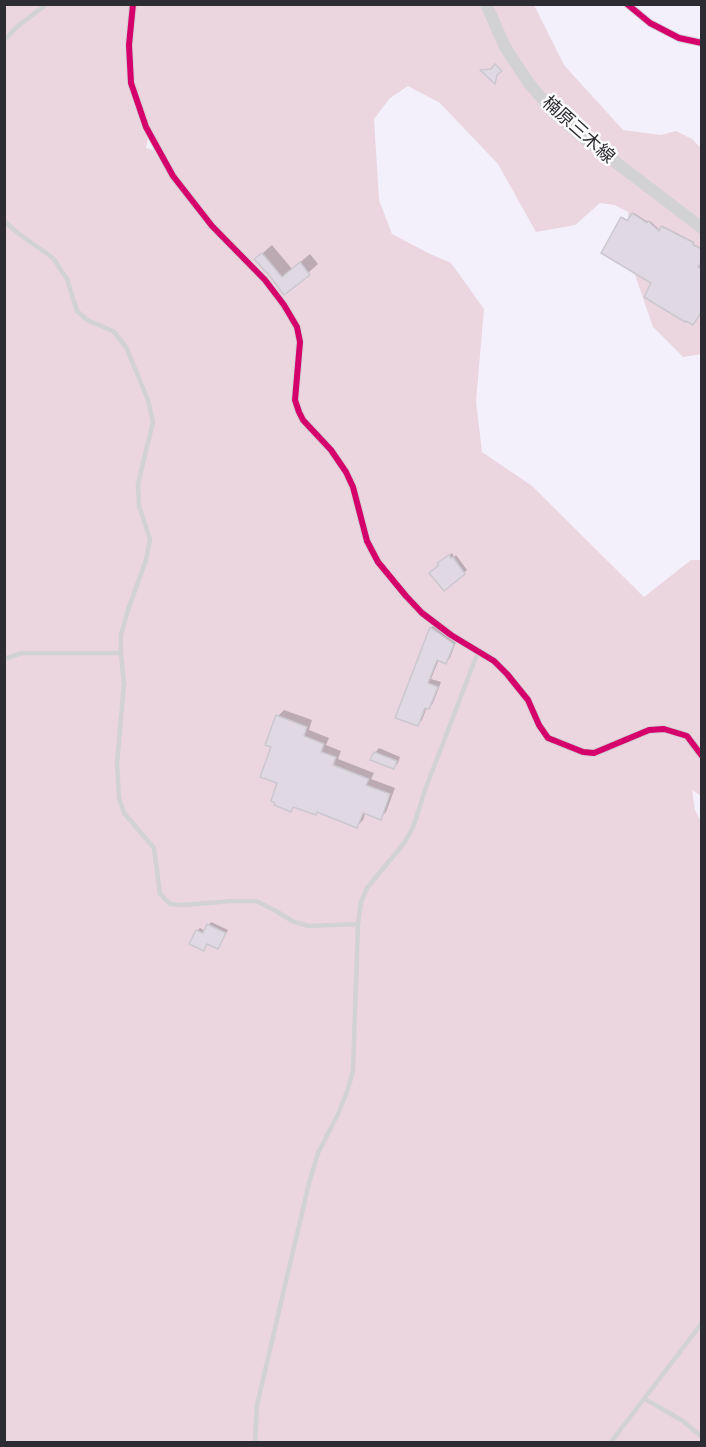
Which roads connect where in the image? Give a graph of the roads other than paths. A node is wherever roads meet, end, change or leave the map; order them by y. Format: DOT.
graph roads {
  1 [pos="46,4"];
  2 [pos="133,4"];
  3 [pos="486,4"];
  4 [pos="627,4"];
  5 [pos="4,40"];
  6 [pos="702,43"];
  7 [pos="4,220"];
  8 [pos="702,228"];
  9 [pos="479,651"];
  10 [pos="121,653"];
  11 [pos="4,659"];
  12 [pos="702,756"];
  13 [pos="358,924"];
  14 [pos="702,1323"];
  15 [pos="645,1399"];
  16 [pos="702,1437"];
  17 [pos="255,1443"];
  18 [pos="611,1443"];
  1 -- 5 [label="lane"];
  2 -- 9 [label="street"];
  3 -- 8 [label="main road, 楠原三木線"];
  4 -- 6 [label="street"];
  7 -- 10 [label="lane"];
  9 -- 12 [label="street"];
  9 -- 13 [label="lane"];
  10 -- 11 [label="lane"];
  10 -- 13 [label="lane"];
  13 -- 17 [label="lane"];
  14 -- 15 [label="lane"];
  15 -- 16 [label="lane"];
  15 -- 18 [label="lane"];
}
